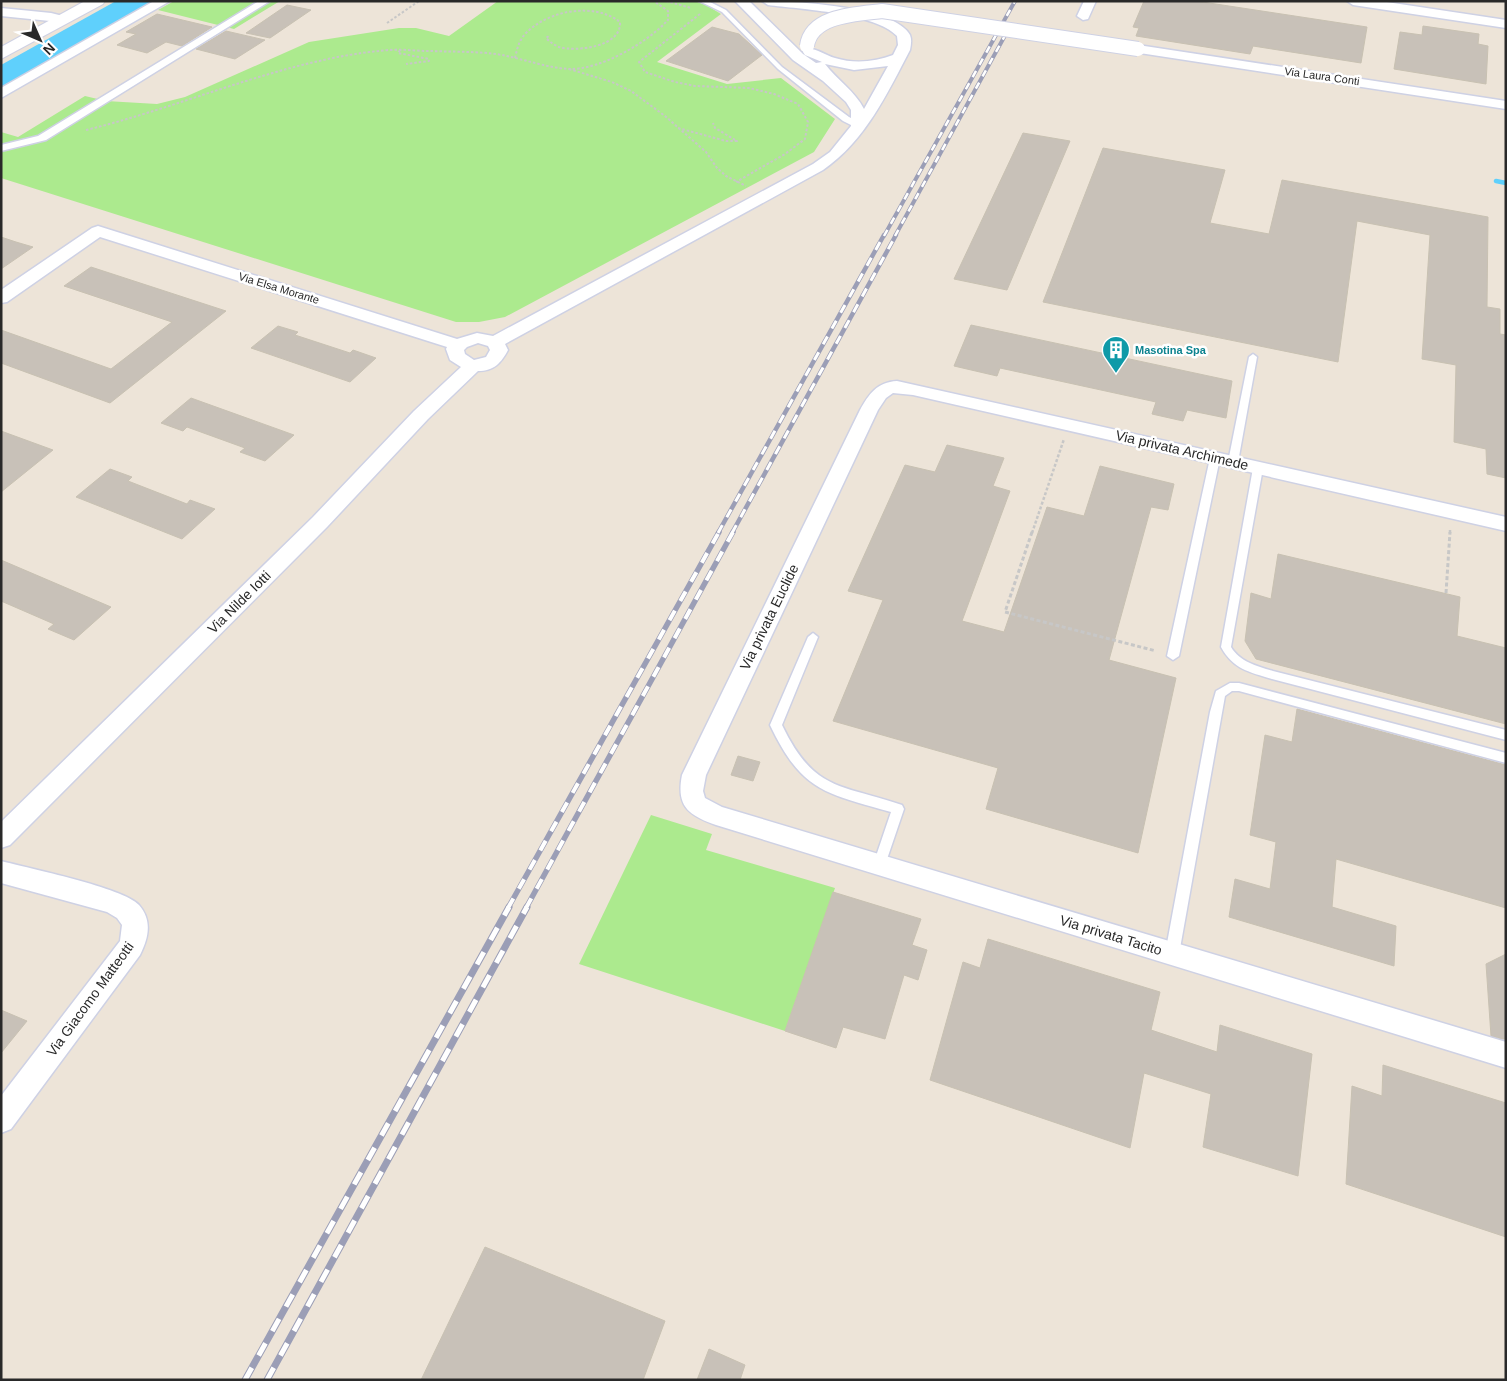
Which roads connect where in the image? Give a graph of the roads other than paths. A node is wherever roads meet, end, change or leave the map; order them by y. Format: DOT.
graph roads {
  1 [pos="97,1"];
  2 [pos="164,1"];
  3 [pos="266,1"];
  4 [pos="702,1"];
  5 [pos="741,1"];
  6 [pos="768,1"];
  7 [pos="808,1"];
  8 [pos="1090,1"];
  9 [pos="1353,1"];
  10 [pos="882,11"];
  11 [pos="1,12"];
  12 [pos="1083,16"];
  13 [pos="62,20"];
  14 [pos="1506,24"];
  15 [pos="4,49"];
  16 [pos="809,49"];
  17 [pos="758,58"];
  18 [pos="899,58"];
  19 [pos="774,63"];
  20 [pos="828,78"];
  21 [pos="1,94"];
  22 [pos="1506,105"];
  23 [pos="858,125"];
  24 [pos="1,148"];
  25 [pos="1,298"];
  26 [pos="495,342"];
  27 [pos="459,345"];
  28 [pos="1254,358"];
  29 [pos="474,366"];
  30 [pos="869,410"];
  31 [pos="1224,460"];
  32 [pos="1258,468"];
  33 [pos="1506,524"];
  34 [pos="813,637"];
  35 [pos="1173,656"];
  36 [pos="1506,735"];
  37 [pos="1506,758"];
  38 [pos="716,815"];
  39 [pos="1,838"];
  40 [pos="879,865"];
  41 [pos="1,872"];
  42 [pos="1172,954"];
  43 [pos="1506,1055"];
  44 [pos="1,1118"];
  1 -- 13 [label="main road"];
  2 -- 21 [label="street"];
  3 -- 24 [label="street"];
  4 -- 19 [label="lane"];
  5 -- 20 [label="street"];
  6 -- 18 [label="street"];
  7 -- 10 [label="street"];
  8 -- 12 [label="street"];
  9 -- 14 [label="street"];
  10 -- 16 [label="street, bridge"];
  10 -- 22 [label="street, Via Laura Conti, bridge"];
  11 -- 13 [label="street"];
  13 -- 15 [label="main road"];
  16 -- 18 [label="street"];
  16 -- 20 [label="street"];
  17 -- 19 [label="lane"];
  18 -- 23 [label="street"];
  19 -- 23 [label="lane"];
  20 -- 23 [label="street"];
  23 -- 26 [label="street"];
  25 -- 27 [label="street, Via Elsa Morante"];
  26 -- 27 [label="street"];
  26 -- 29 [label="street, Via Nilde Iotti"];
  27 -- 29 [label="street"];
  28 -- 31 [label="lane"];
  29 -- 39 [label="street, Via Nilde Iotti"];
  30 -- 31 [label="street, Via privata Archimede"];
  30 -- 38 [label="street, Via privata Euclide"];
  31 -- 32 [label="street, Via privata Archimede"];
  31 -- 35 [label="lane"];
  32 -- 33 [label="street, Via privata Archimede"];
  32 -- 36 [label="lane"];
  34 -- 40 [label="lane"];
  37 -- 42 [label="lane"];
  38 -- 40 [label="street, Via privata Tacito"];
  40 -- 42 [label="street, Via privata Tacito"];
  41 -- 44 [label="street, Via Giacomo Matteotti"];
  42 -- 43 [label="street, Via privata Tacito"];
}
